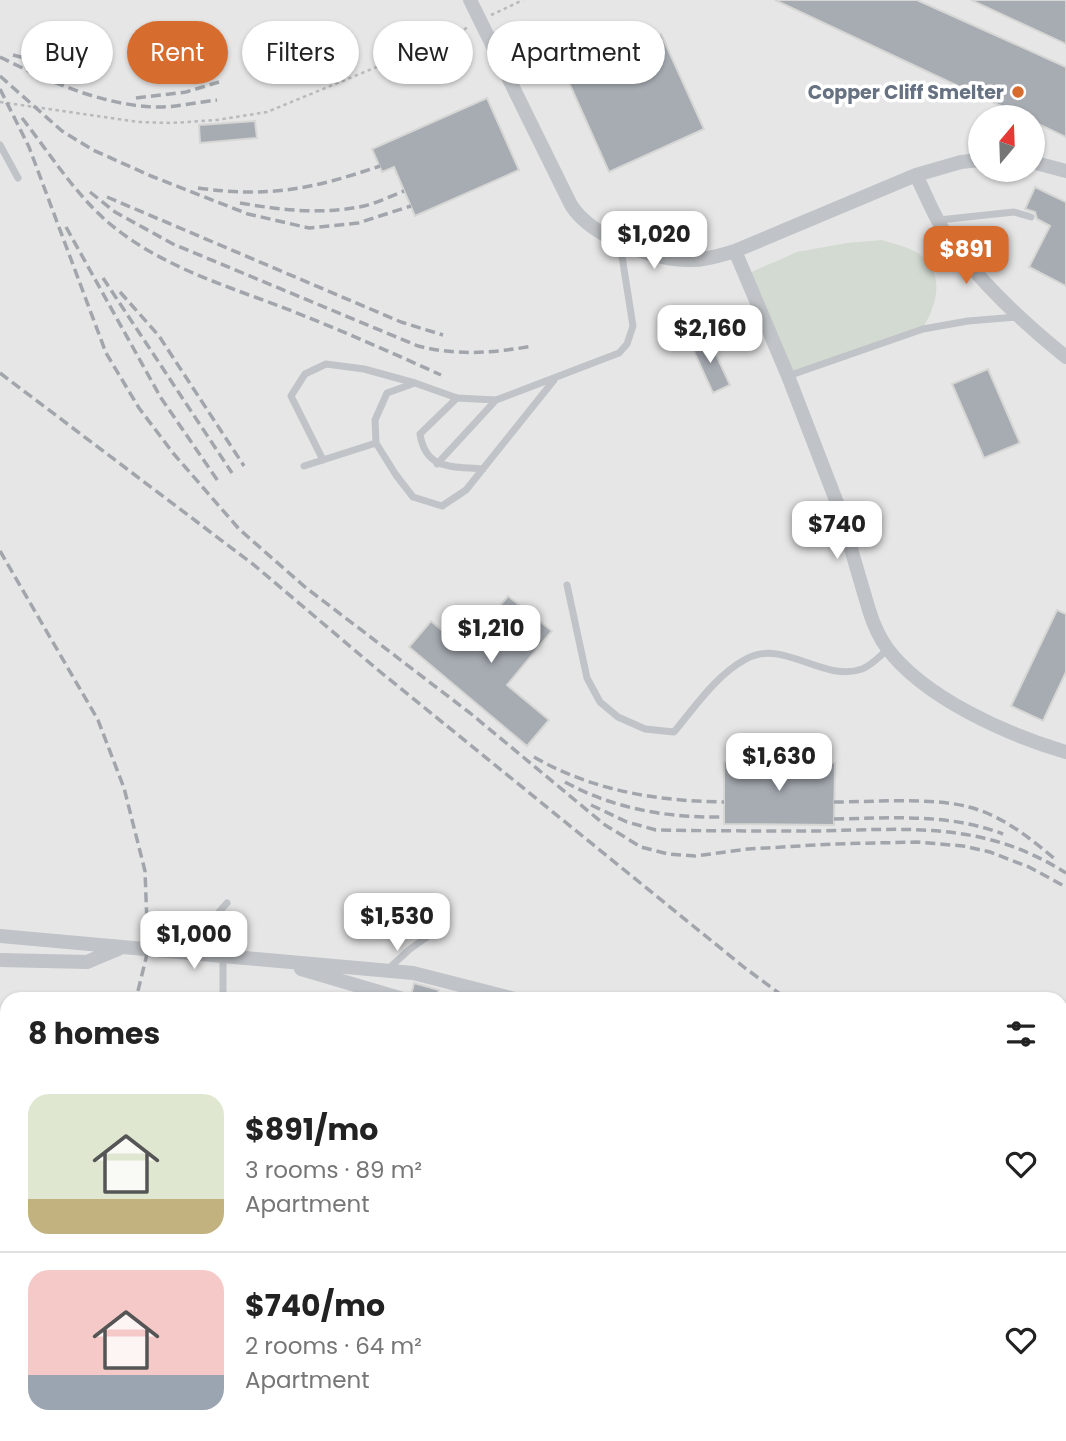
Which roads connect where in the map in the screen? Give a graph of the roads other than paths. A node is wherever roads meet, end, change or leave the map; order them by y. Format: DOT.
graph roads {
  1 [pos="470,0"];
  2 [pos="0,145"];
  3 [pos="968,161"];
  4 [pos="1045,165"];
  5 [pos="1066,171"];
  6 [pos="916,175"];
  7 [pos="18,178"];
  8 [pos="1031,216"];
  9 [pos="939,220"];
  10 [pos="620,244"];
  11 [pos="735,251"];
  12 [pos="1021,316"];
  13 [pos="1066,357"];
  14 [pos="788,376"];
  15 [pos="554,380"];
  16 [pos="415,383"];
  17 [pos="457,398"];
  18 [pos="496,400"];
  19 [pos="376,443"];
  20 [pos="323,460"];
  21 [pos="437,464"];
  22 [pos="304,466"];
  23 [pos="483,470"];
  24 [pos="568,585"];
  25 [pos="888,649"];
  26 [pos="1066,752"];
  27 [pos="227,902"];
  28 [pos="0,936"];
  29 [pos="427,937"];
  30 [pos="121,947"];
  31 [pos="187,953"];
  32 [pos="222,956"];
  33 [pos="0,960"];
  34 [pos="270,961"];
  35 [pos="388,970"];
  36 [pos="223,992"];
  37 [pos="378,992"];
  38 [pos="490,992"];
  1 -- 10 [label="street"];
  2 -- 7 [label="lane"];
  3 -- 6 [label="street"];
  4 -- 5 [label="street"];
  6 -- 9 [label="street"];
  6 -- 11 [label="street"];
  8 -- 9 [label="lane"];
  9 -- 12 [label="street"];
  10 -- 11 [label="street"];
  10 -- 15 [label="lane"];
  11 -- 14 [label="street"];
  12 -- 13 [label="street"];
  12 -- 14 [label="lane"];
  14 -- 25 [label="street"];
  15 -- 18 [label="lane"];
  15 -- 23 [label="lane"];
  16 -- 17 [label="lane"];
  16 -- 19 [label="lane"];
  16 -- 20 [label="lane"];
  17 -- 18 [label="lane"];
  17 -- 21 [label="lane"];
  18 -- 21 [label="lane"];
  19 -- 20 [label="lane"];
  19 -- 23 [label="lane"];
  20 -- 22 [label="lane"];
  21 -- 23 [label="lane"];
  24 -- 25 [label="lane"];
  25 -- 26 [label="street"];
  27 -- 31 [label="lane"];
  28 -- 30 [label="street"];
  29 -- 35 [label="lane"];
  30 -- 31 [label="street"];
  30 -- 33 [label="street"];
  31 -- 32 [label="street"];
  32 -- 34 [label="street"];
  32 -- 36 [label="lane"];
  34 -- 35 [label="street"];
  34 -- 37 [label="street"];
  35 -- 38 [label="street"];
}
